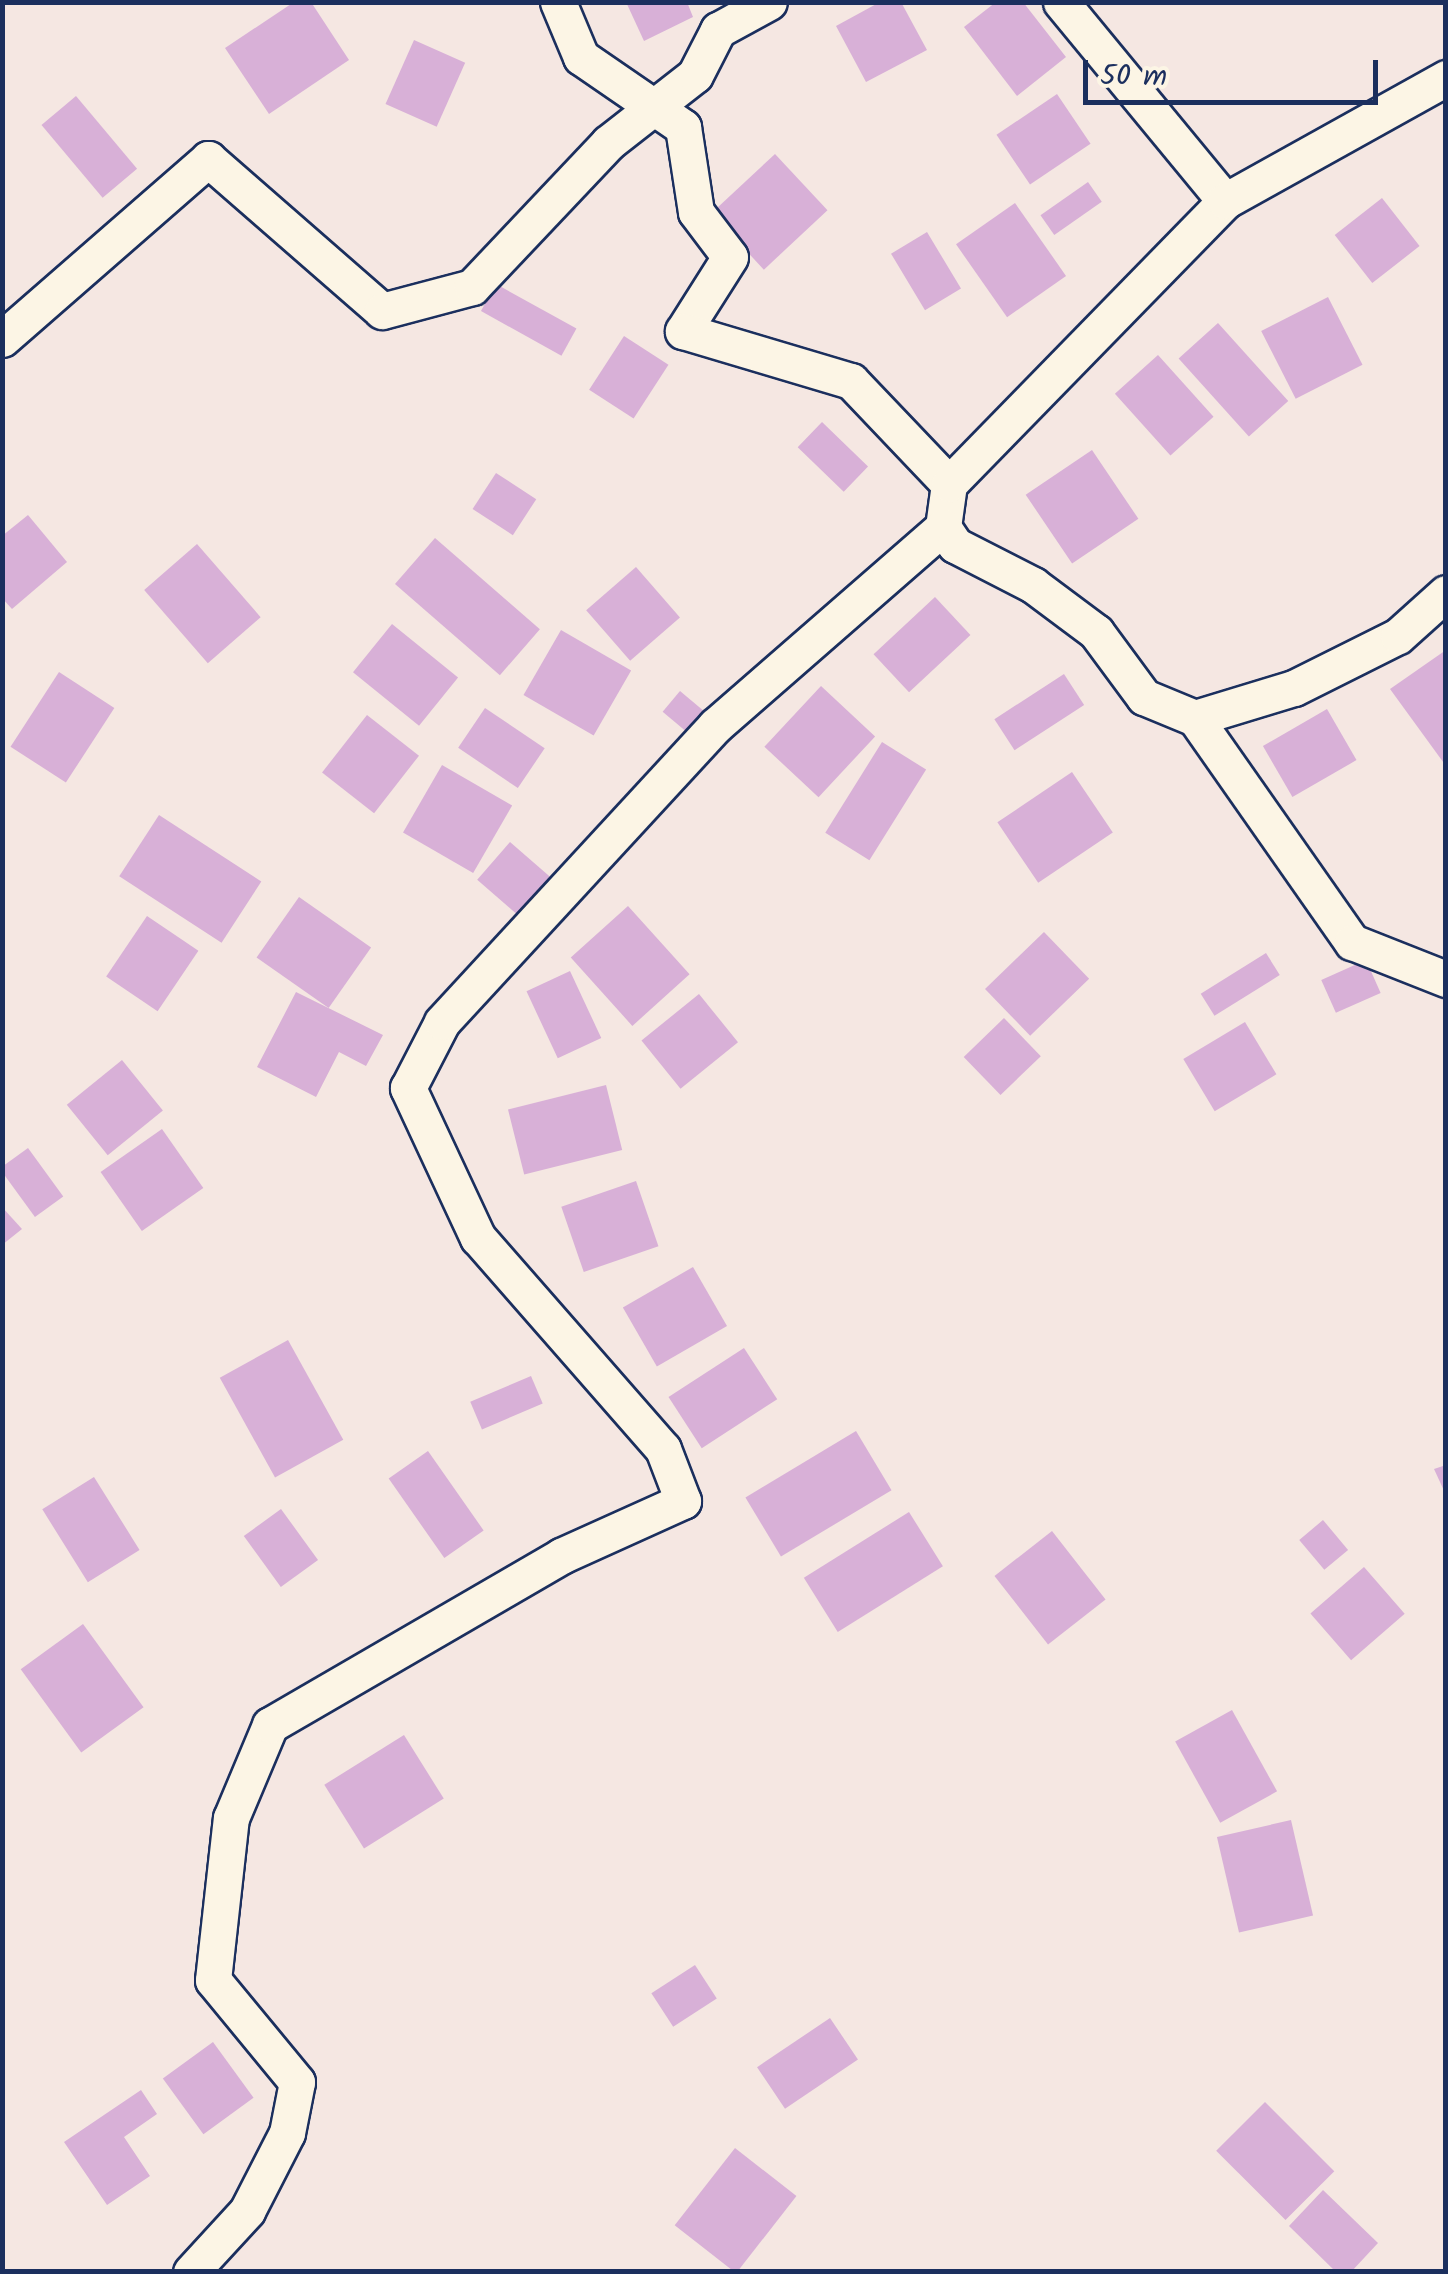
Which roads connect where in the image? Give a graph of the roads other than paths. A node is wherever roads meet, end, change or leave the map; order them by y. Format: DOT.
graph roads {
  1 [pos="558,2"];
  2 [pos="769,2"];
  3 [pos="1061,2"];
  4 [pos="1446,78"];
  5 [pos="659,103"];
  6 [pos="1225,201"];
  7 [pos="2,339"];
  8 [pos="950,484"];
  9 [pos="942,527"];
  10 [pos="1446,593"];
  11 [pos="1194,718"];
  12 [pos="1446,979"];
  13 [pos="191,2272"];
  1 -- 5 [label="street"];
  2 -- 5 [label="street"];
  3 -- 6 [label="street"];
  4 -- 6 [label="street"];
  5 -- 7 [label="street"];
  5 -- 8 [label="street"];
  6 -- 8 [label="street"];
  8 -- 9 [label="street"];
  9 -- 11 [label="street"];
  9 -- 13 [label="street"];
  10 -- 11 [label="street"];
  11 -- 12 [label="street"];
}
